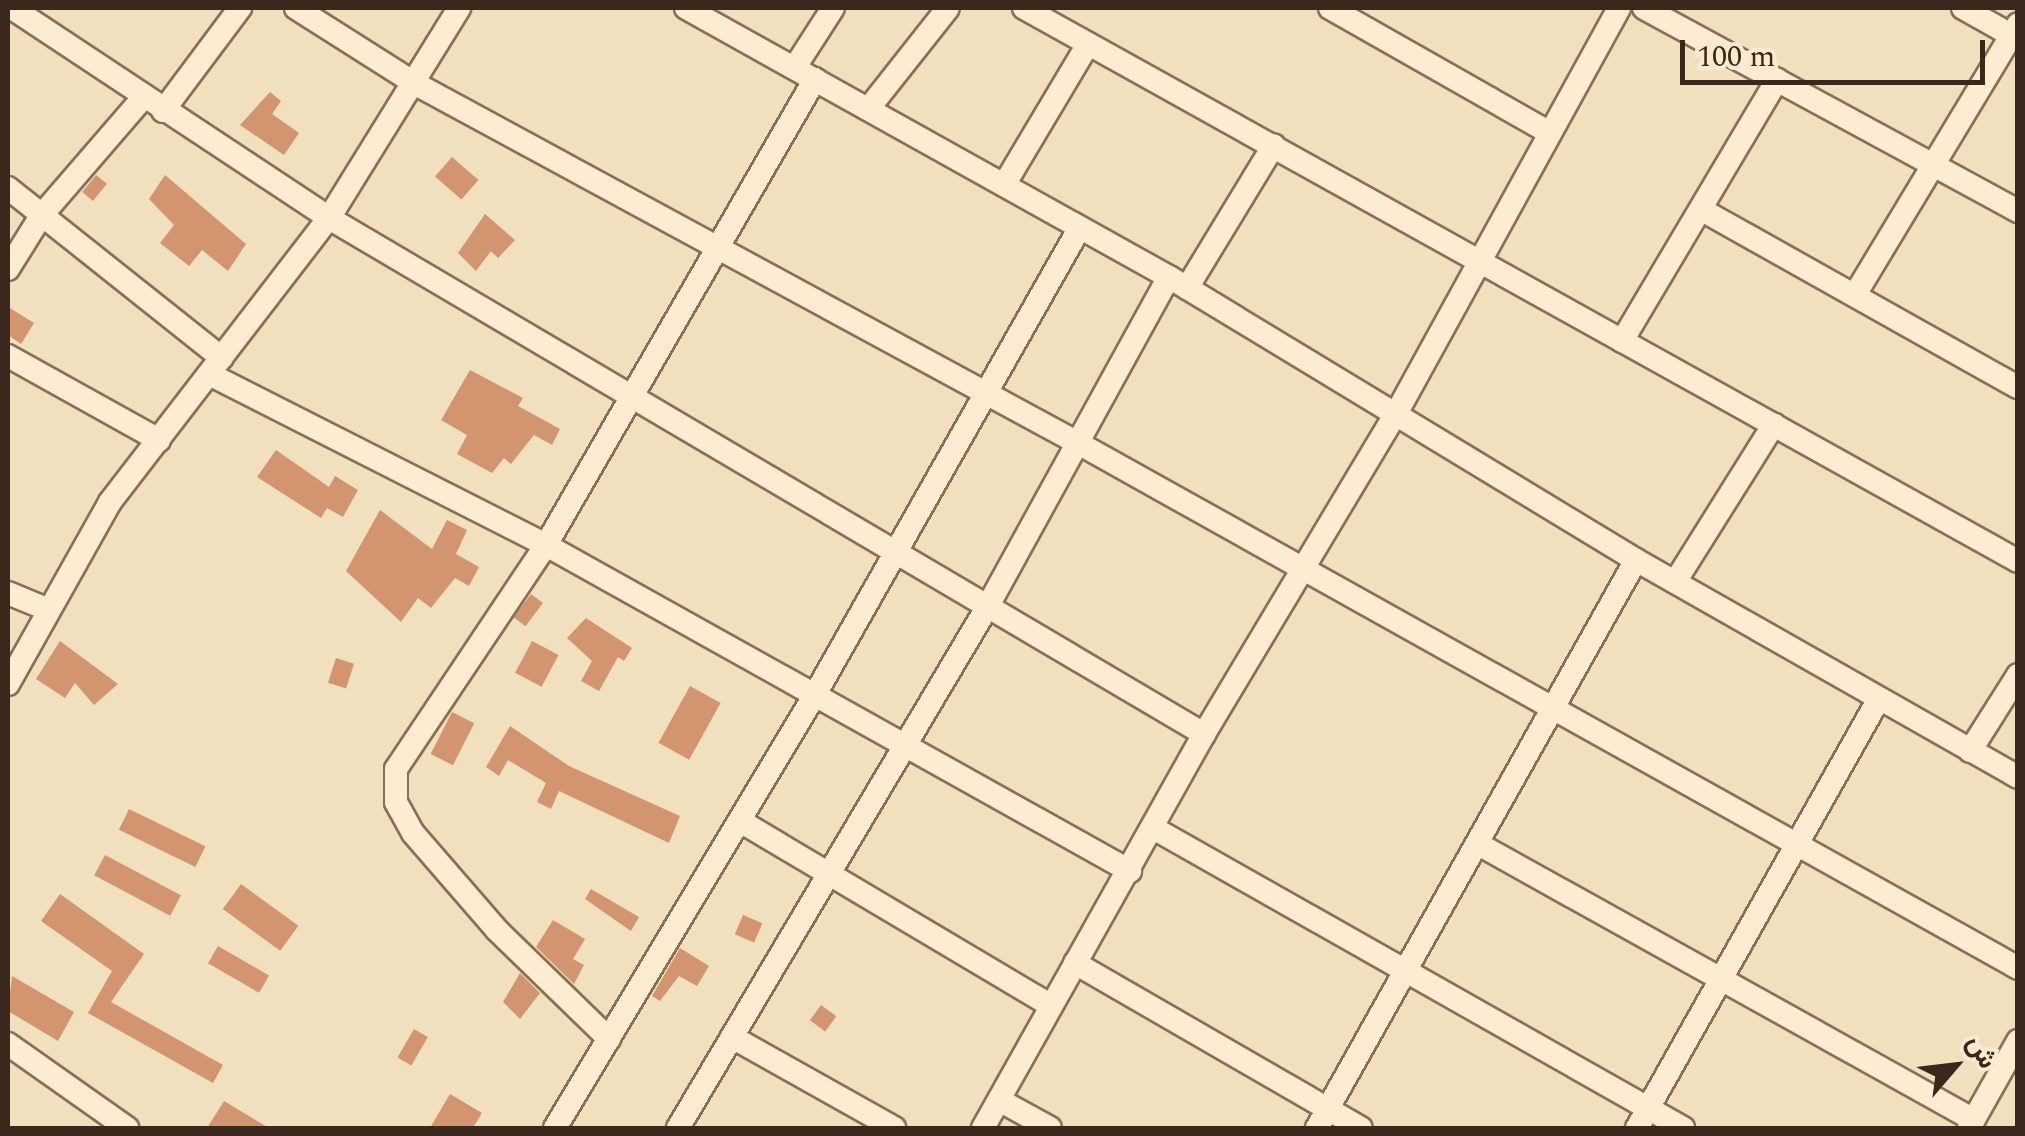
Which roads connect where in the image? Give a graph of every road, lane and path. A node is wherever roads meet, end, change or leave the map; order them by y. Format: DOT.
graph roads {
  1 [pos="12,8"];
  2 [pos="240,8"];
  3 [pos="296,8"];
  4 [pos="459,8"];
  5 [pos="686,8"];
  6 [pos="833,8"];
  7 [pos="948,8"];
  8 [pos="1024,8"];
  9 [pos="1619,8"];
  10 [pos="1644,8"];
  11 [pos="1963,8"];
  12 [pos="1338,10"];
  13 [pos="2015,33"];
  14 [pos="1088,44"];
  15 [pos="805,73"];
  16 [pos="1777,80"];
  17 [pos="414,82"];
  18 [pos="143,98"];
  19 [pos="869,108"];
  20 [pos="163,111"];
  21 [pos="1550,133"];
  22 [pos="1274,145"];
  23 [pos="1933,162"];
  24 [pos="1004,186"];
  25 [pos="8,188"];
  26 [pos="1702,210"];
  27 [pos="2018,211"];
  28 [pos="41,216"];
  29 [pos="329,218"];
  30 [pos="1079,228"];
  31 [pos="717,248"];
  32 [pos="1481,259"];
  33 [pos="8,269"];
  34 [pos="1178,282"];
  35 [pos="1856,293"];
  36 [pos="1622,341"];
  37 [pos="8,356"];
  38 [pos="216,367"];
  39 [pos="2018,387"];
  40 [pos="984,393"];
  41 [pos="626,398"];
  42 [pos="1396,412"];
  43 [pos="1774,424"];
  44 [pos="159,440"];
  45 [pos="1078,442"];
  46 [pos="546,545"];
  47 [pos="895,547"];
  48 [pos="1636,560"];
  49 [pos="2018,561"];
  50 [pos="1301,570"];
  51 [pos="1674,582"];
  52 [pos="8,593"];
  53 [pos="989,604"];
  54 [pos="49,610"];
  55 [pos="2018,675"];
  56 [pos="8,684"];
  57 [pos="813,698"];
  58 [pos="1878,700"];
  59 [pos="1555,714"];
  60 [pos="1204,734"];
  61 [pos="904,745"];
  62 [pos="1970,751"];
  63 [pos="2018,777"];
  64 [pos="740,821"];
  65 [pos="1155,829"];
  66 [pos="1480,845"];
  67 [pos="1794,846"];
  68 [pos="1130,871"];
  69 [pos="826,876"];
  70 [pos="1075,963"];
  71 [pos="2018,968"];
  72 [pos="1404,976"];
  73 [pos="1721,980"];
  74 [pos="1051,1006"];
  75 [pos="732,1037"];
  76 [pos="609,1039"];
  77 [pos="2018,1042"];
  78 [pos="8,1044"];
  79 [pos="999,1100"];
  80 [pos="1322,1119"];
  81 [pos="1643,1119"];
  82 [pos="1971,1124"];
  83 [pos="127,1128"];
  84 [pos="555,1128"];
  85 [pos="678,1128"];
  86 [pos="894,1128"];
  87 [pos="983,1128"];
  88 [pos="1050,1128"];
  89 [pos="1360,1128"];
  90 [pos="1682,1128"];
  1 -- 18 [label="street"];
  2 -- 20 [label="street"];
  3 -- 17 [label="street"];
  4 -- 17 [label="street"];
  5 -- 15 [label="street"];
  6 -- 15 [label="street"];
  7 -- 19 [label="street"];
  8 -- 14 [label="street"];
  9 -- 21 [label="street"];
  10 -- 16 [label="street"];
  11 -- 13 [label="street"];
  12 -- 21 [label="street"];
  13 -- 23 [label="street"];
  14 -- 22 [label="street"];
  14 -- 24 [label="street"];
  15 -- 19 [label="street"];
  15 -- 31 [label="street"];
  16 -- 23 [label="street"];
  16 -- 26 [label="street"];
  17 -- 29 [label="street"];
  17 -- 31 [label="street"];
  18 -- 20 [label="street"];
  18 -- 28 [label="street"];
  19 -- 24 [label="street"];
  20 -- 29 [label="street"];
  21 -- 32 [label="street"];
  22 -- 32 [label="street"];
  22 -- 34 [label="street"];
  23 -- 27 [label="street"];
  23 -- 35 [label="street"];
  24 -- 30 [label="street"];
  25 -- 28 [label="street"];
  26 -- 35 [label="street"];
  26 -- 36 [label="street"];
  28 -- 33 [label="street"];
  28 -- 38 [label="street"];
  29 -- 38 [label="street"];
  29 -- 41 [label="street"];
  30 -- 34 [label="street"];
  30 -- 40 [label="street"];
  31 -- 40 [label="street"];
  31 -- 41 [label="street"];
  32 -- 36 [label="street"];
  32 -- 42 [label="street"];
  34 -- 42 [label="street"];
  34 -- 45 [label="street"];
  35 -- 39 [label="street"];
  36 -- 43 [label="street"];
  37 -- 44 [label="street"];
  38 -- 44 [label="street"];
  38 -- 46 [label="street"];
  40 -- 45 [label="street"];
  40 -- 47 [label="street"];
  41 -- 46 [label="street"];
  41 -- 47 [label="street"];
  42 -- 48 [label="street"];
  42 -- 50 [label="street"];
  43 -- 49 [label="street"];
  43 -- 51 [label="street"];
  44 -- 54 [label="street"];
  45 -- 50 [label="street"];
  45 -- 53 [label="street"];
  46 -- 57 [label="street"];
  46 -- 76 [label="street"];
  47 -- 53 [label="street"];
  47 -- 57 [label="street"];
  48 -- 51 [label="street"];
  48 -- 59 [label="street"];
  50 -- 59 [label="street"];
  50 -- 60 [label="street"];
  51 -- 58 [label="street"];
  52 -- 54 [label="street"];
  53 -- 60 [label="street"];
  53 -- 61 [label="street"];
  54 -- 56 [label="street"];
  55 -- 62 [label="street"];
  57 -- 61 [label="street"];
  57 -- 64 [label="street"];
  58 -- 62 [label="street"];
  58 -- 67 [label="street"];
  59 -- 66 [label="street"];
  59 -- 67 [label="street"];
  60 -- 65 [label="street"];
  61 -- 68 [label="street"];
  61 -- 69 [label="street"];
  62 -- 63 [label="street"];
  64 -- 69 [label="street"];
  64 -- 76 [label="street"];
  65 -- 68 [label="street"];
  65 -- 72 [label="street"];
  66 -- 72 [label="street"];
  66 -- 73 [label="street"];
  67 -- 71 [label="street"];
  67 -- 73 [label="street"];
  68 -- 70 [label="street"];
  69 -- 74 [label="street"];
  69 -- 75 [label="street"];
  70 -- 74 [label="street"];
  70 -- 80 [label="street"];
  72 -- 80 [label="street"];
  72 -- 81 [label="street"];
  73 -- 81 [label="street"];
  73 -- 82 [label="street"];
  74 -- 79 [label="street"];
  75 -- 85 [label="street"];
  75 -- 86 [label="street"];
  76 -- 84 [label="street"];
  77 -- 82 [label="street"];
  78 -- 83 [label="street"];
  79 -- 87 [label="street"];
  79 -- 88 [label="street"];
  80 -- 89 [label="street"];
  81 -- 90 [label="street"];
}
